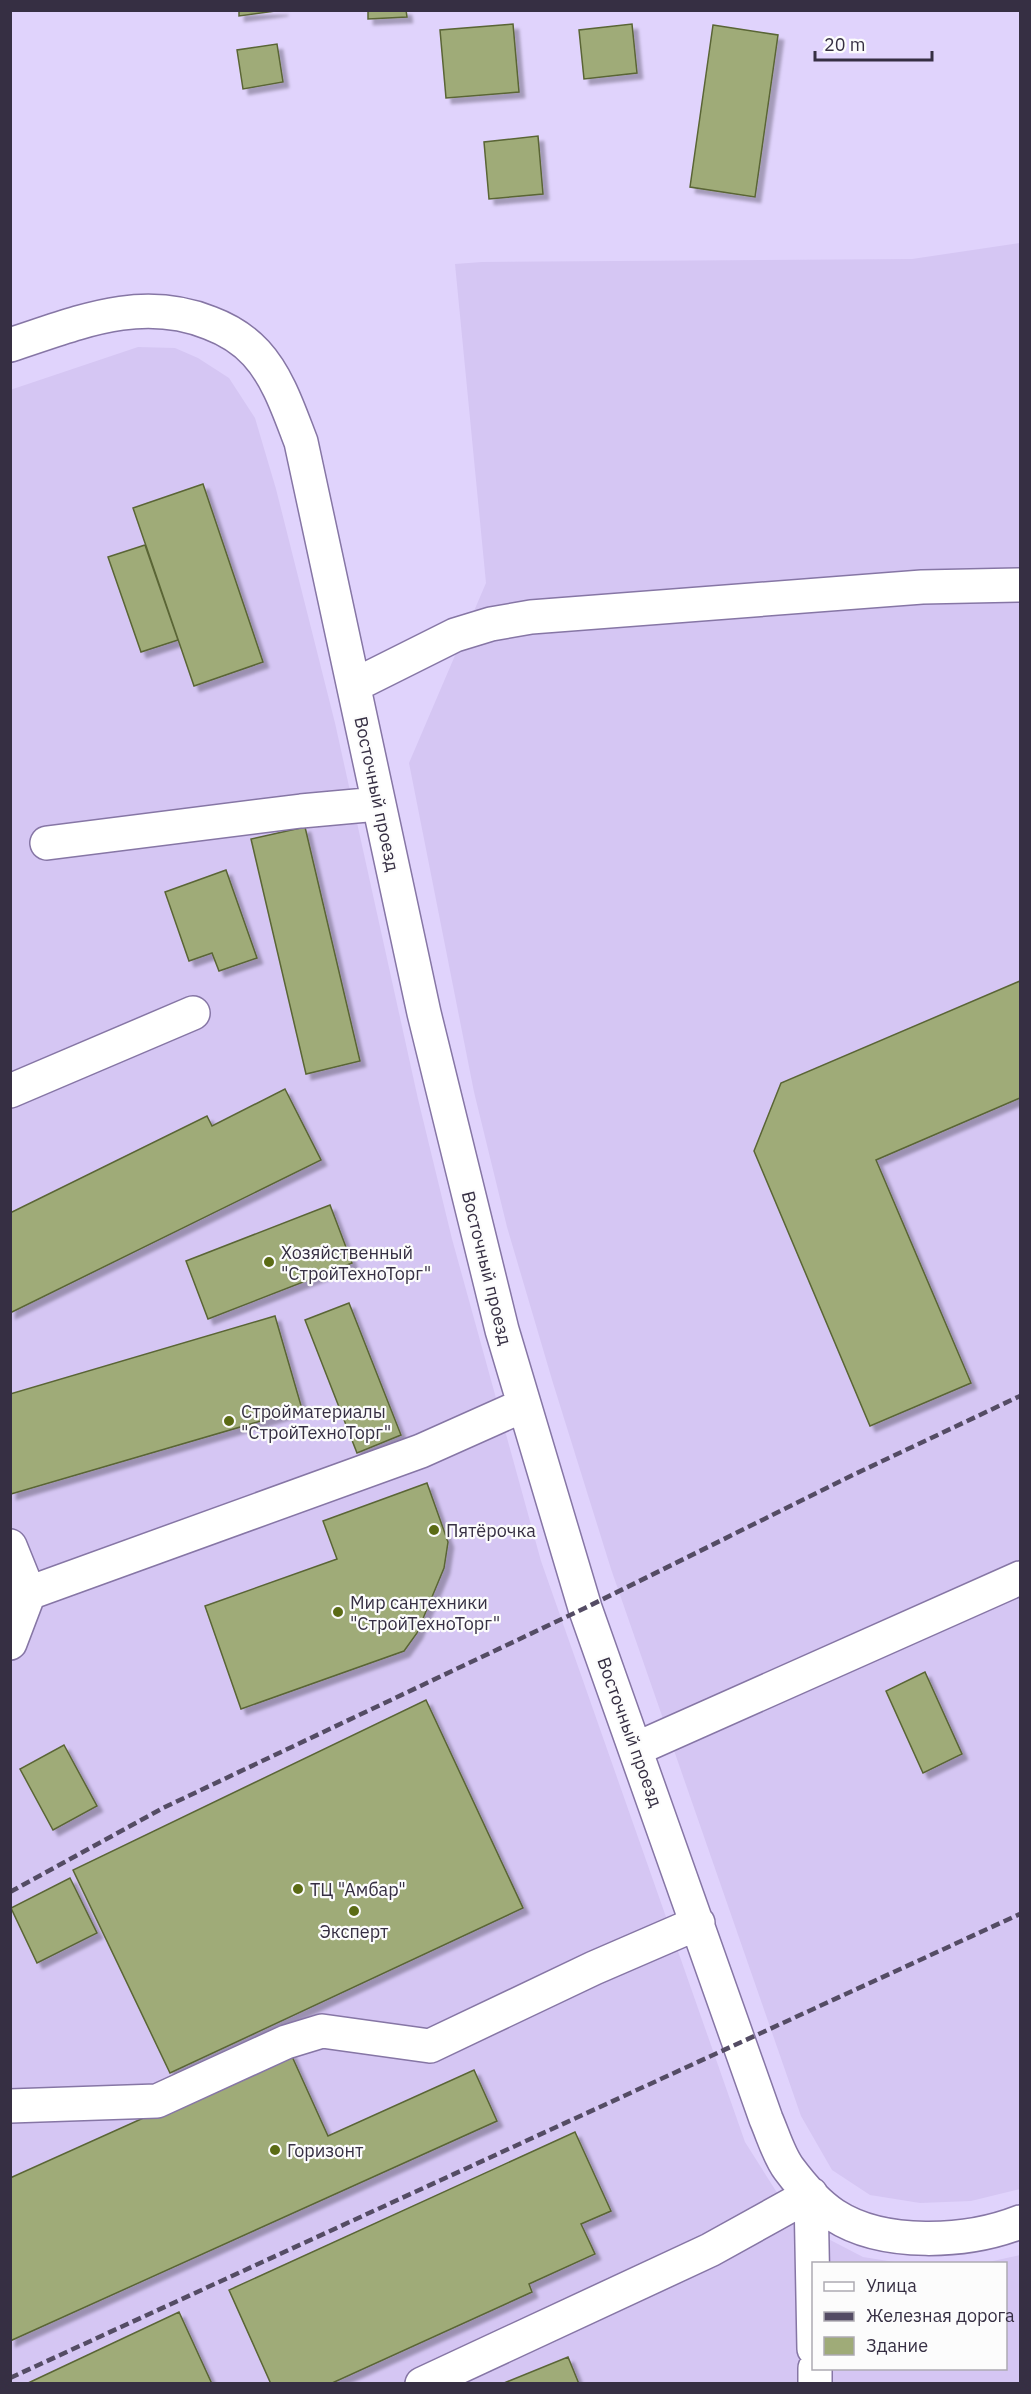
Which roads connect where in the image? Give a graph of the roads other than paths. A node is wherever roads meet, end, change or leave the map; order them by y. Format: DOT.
graph roads {
  1 [pos="10,345"];
  2 [pos="1020,585"];
  3 [pos="355,685"];
  4 [pos="378,804"];
  5 [pos="47,843"];
  6 [pos="193,1013"];
  7 [pos="10,1091"];
  8 [pos="524,1405"];
  9 [pos="10,1546"];
  10 [pos="1020,1578"];
  11 [pos="29,1593"];
  12 [pos="10,1642"];
  13 [pos="636,1749"];
  14 [pos="698,1923"];
  15 [pos="10,2106"];
  16 [pos="811,2194"];
  17 [pos="1020,2222"];
  18 [pos="812,2272"];
  19 [pos="458,2376"];
  20 [pos="422,2384"];
  1 -- 3 [label="street, Восточный проезд"];
  2 -- 3 [label="street"];
  3 -- 4 [label="street, Восточный проезд"];
  4 -- 5 [label="street"];
  4 -- 8 [label="street, Восточный проезд"];
  6 -- 7 [label="street"];
  8 -- 11 [label="street"];
  8 -- 13 [label="street, Восточный проезд"];
  9 -- 11 [label="street"];
  10 -- 13 [label="street"];
  11 -- 12 [label="street"];
  13 -- 14 [label="street, Восточный проезд"];
  14 -- 15 [label="street"];
  14 -- 16 [label="street, Восточный проезд"];
  16 -- 17 [label="street, Восточный проезд"];
  16 -- 18 [label="street"];
  16 -- 19 [label="street"];
  19 -- 20 [label="street"];
}
